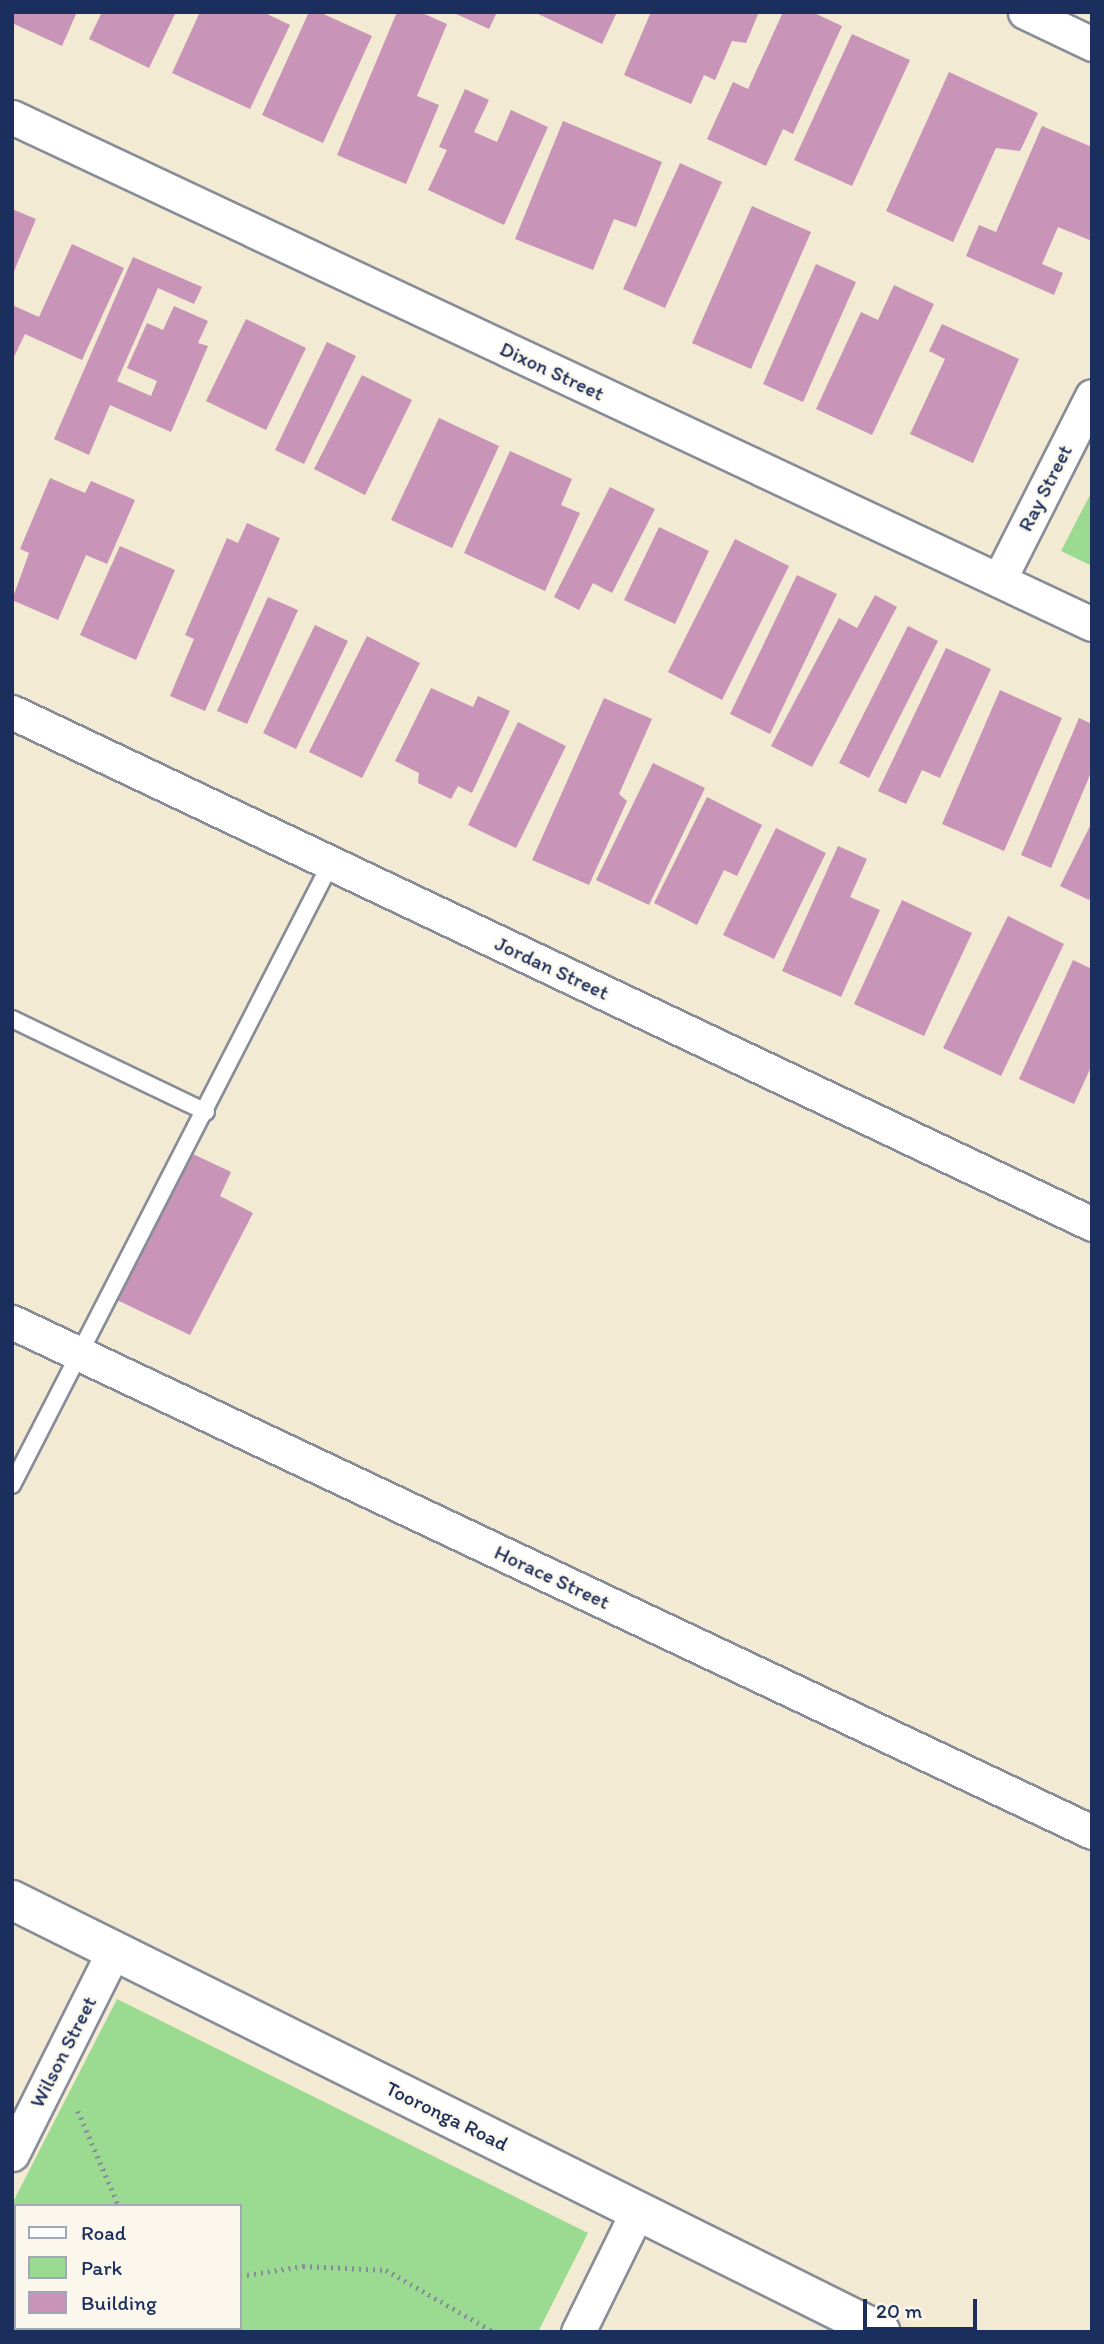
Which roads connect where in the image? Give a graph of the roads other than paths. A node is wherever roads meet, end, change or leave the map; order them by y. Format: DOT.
graph roads {
  1 [pos="1025,12"];
  2 [pos="1085,30"];
  3 [pos="12,117"];
  4 [pos="1092,396"];
  5 [pos="999,580"];
  6 [pos="1092,624"];
  7 [pos="12,712"];
  8 [pos="331,863"];
  9 [pos="12,1019"];
  10 [pos="206,1112"];
  11 [pos="1092,1224"];
  12 [pos="12,1321"];
  13 [pos="82,1354"];
  14 [pos="12,1485"];
  15 [pos="1092,1832"];
  16 [pos="12,1900"];
  17 [pos="114,1950"];
  18 [pos="12,2154"];
  19 [pos="638,2210"];
  20 [pos="578,2332"];
  21 [pos="881,2332"];
  1 -- 2 [label="street"];
  3 -- 5 [label="street, Dixon Street"];
  4 -- 5 [label="street, Ray Street"];
  5 -- 6 [label="street, Dixon Street"];
  7 -- 8 [label="street, Jordan Street"];
  8 -- 10 [label="lane"];
  8 -- 11 [label="street, Jordan Street"];
  9 -- 10 [label="lane"];
  10 -- 13 [label="lane"];
  12 -- 13 [label="street, Horace Street"];
  13 -- 14 [label="lane"];
  13 -- 15 [label="street, Horace Street"];
  16 -- 17 [label="main road, Tooronga Road"];
  17 -- 18 [label="street, Wilson Street"];
  17 -- 19 [label="main road, Tooronga Road"];
  19 -- 20 [label="street"];
  19 -- 21 [label="main road, Tooronga Road"];
}
